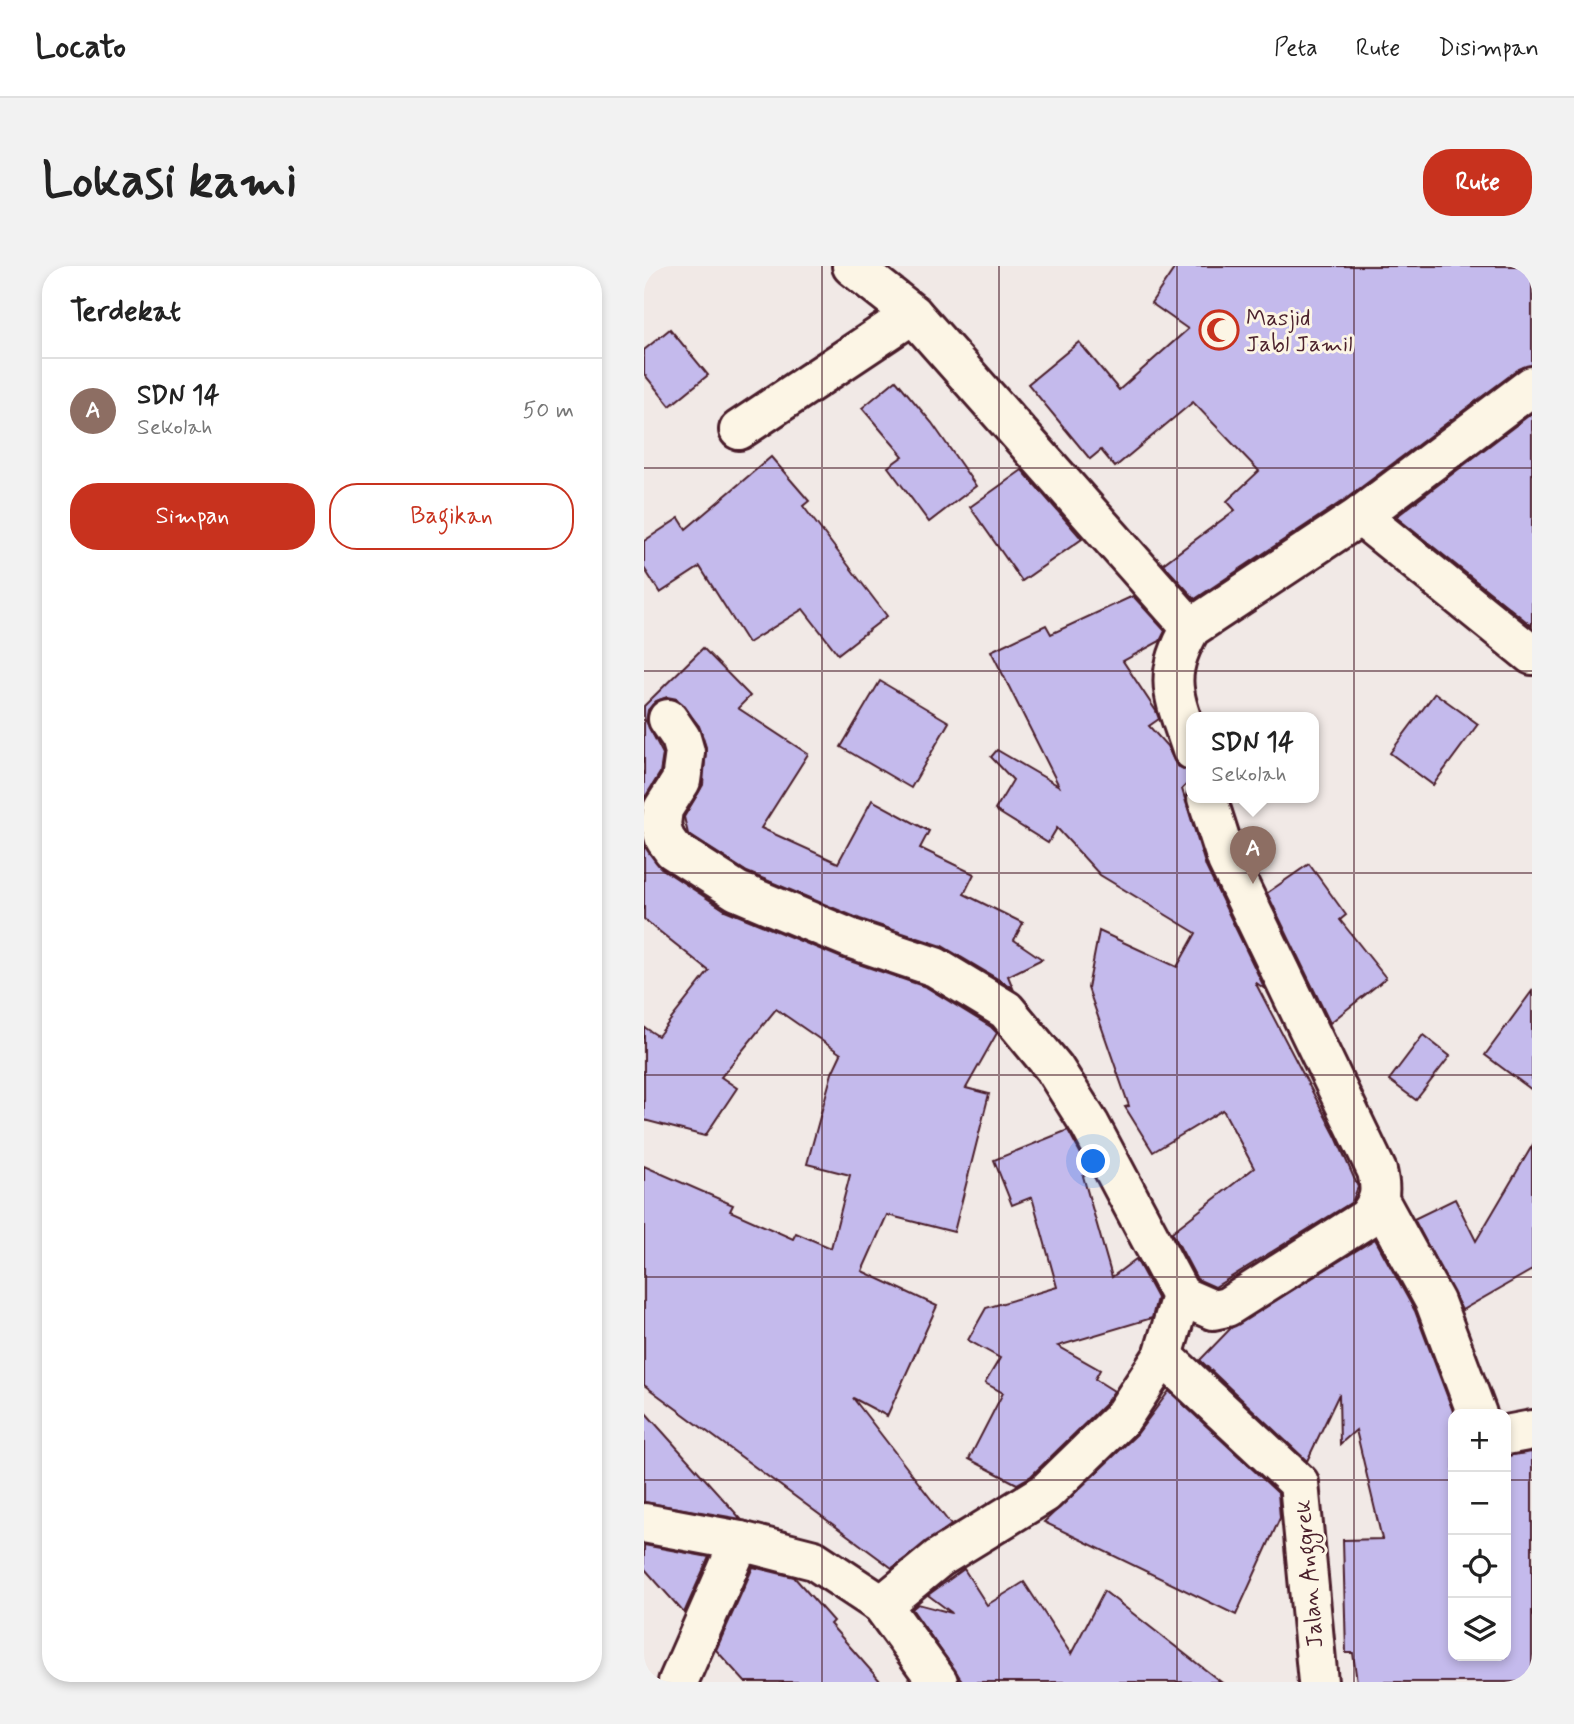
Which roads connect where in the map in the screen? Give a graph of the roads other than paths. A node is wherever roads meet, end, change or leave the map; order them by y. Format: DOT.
graph roads {
  1 [pos="852,266"];
  2 [pos="913,314"];
  3 [pos="1532,386"];
  4 [pos="739,430"];
  5 [pos="1360,516"];
  6 [pos="1191,628"];
  7 [pos="1532,655"];
  8 [pos="668,719"];
  9 [pos="1186,731"];
  10 [pos="1209,803"];
  11 [pos="1380,1202"];
  12 [pos="1181,1296"];
  13 [pos="1163,1356"];
  14 [pos="1474,1409"];
  15 [pos="1532,1430"];
  16 [pos="1511,1434"];
  17 [pos="644,1523"];
  18 [pos="740,1541"];
  19 [pos="882,1605"];
  20 [pos="678,1682"];
  21 [pos="938,1682"];
  22 [pos="1318,1682"];
  1 -- 2 [label="street"];
  2 -- 4 [label="street"];
  2 -- 6 [label="street"];
  3 -- 5 [label="street"];
  5 -- 6 [label="street"];
  5 -- 7 [label="street"];
  6 -- 9 [label="street"];
  8 -- 12 [label="street"];
  10 -- 11 [label="street"];
  11 -- 12 [label="street"];
  11 -- 14 [label="street"];
  12 -- 13 [label="street"];
  13 -- 19 [label="street"];
  13 -- 22 [label="street, Jalan Anggrek"];
  15 -- 16 [label="street"];
  17 -- 18 [label="street"];
  18 -- 19 [label="street"];
  18 -- 20 [label="street"];
  19 -- 21 [label="street"];
}
